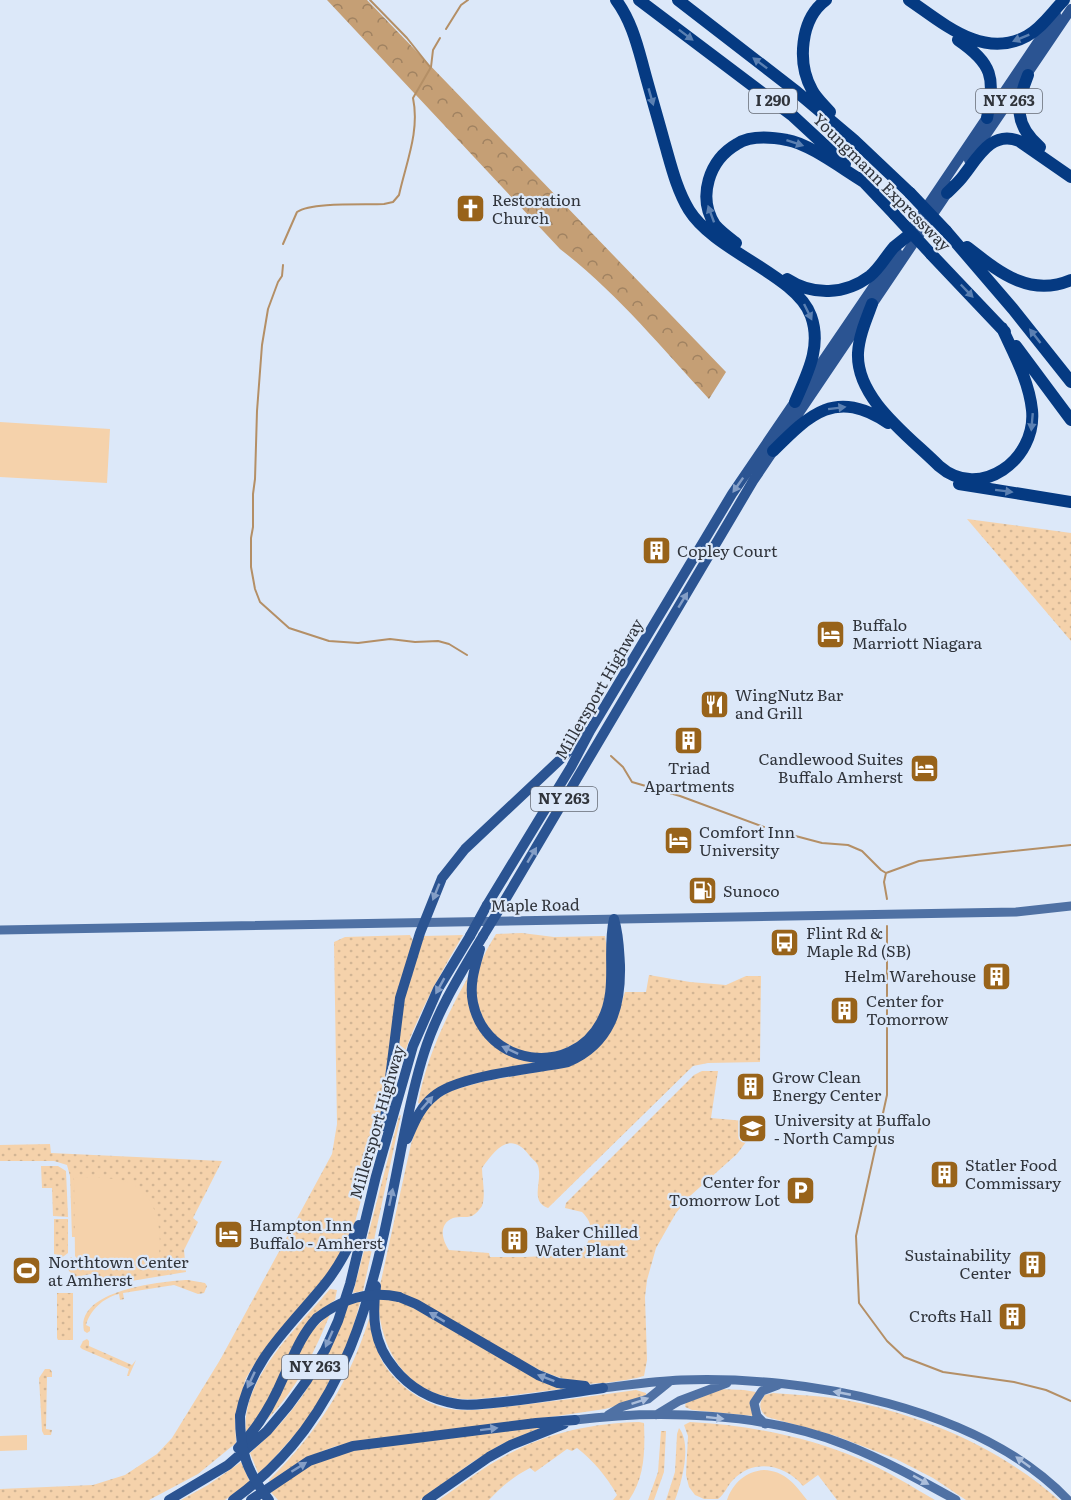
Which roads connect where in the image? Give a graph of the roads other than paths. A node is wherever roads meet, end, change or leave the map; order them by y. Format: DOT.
graph roads {
  1 [pos="616,0"];
  2 [pos="639,0"];
  3 [pos="678,0"];
  4 [pos="826,0"];
  5 [pos="897,0"];
  6 [pos="909,0"];
  7 [pos="1065,0"];
  8 [pos="1071,9"];
  9 [pos="1028,75"];
  10 [pos="987,118"];
  11 [pos="854,140"];
  12 [pos="1071,168"];
  13 [pos="1071,177"];
  14 [pos="864,182"];
  15 [pos="947,193"];
  16 [pos="946,231"];
  17 [pos="909,235"];
  18 [pos="1071,280"];
  19 [pos="872,304"];
  20 [pos="1002,328"];
  21 [pos="1071,382"];
  22 [pos="795,402"];
  23 [pos="1071,420"];
  24 [pos="773,451"];
  25 [pos="1071,501"];
  26 [pos="601,714"];
  27 [pos="1071,906"];
  28 [pos="614,919"];
  29 [pos="425,922"];
  30 [pos="0,930"];
  31 [pos="483,936"];
  32 [pos="400,1155"];
  33 [pos="376,1176"];
  34 [pos="369,1203"];
  35 [pos="380,1250"];
  36 [pos="736,1380"];
  37 [pos="670,1381"];
  38 [pos="784,1384"];
  39 [pos="603,1388"];
  40 [pos="656,1415"];
  41 [pos="606,1416"];
  42 [pos="575,1420"];
  43 [pos="765,1424"];
  44 [pos="193,1486"];
  45 [pos="947,1497"];
  46 [pos="169,1500"];
  47 [pos="233,1500"];
  48 [pos="251,1500"];
  49 [pos="269,1500"];
  50 [pos="427,1500"];
  51 [pos="956,1500"];
  52 [pos="1068,1500"];
  1 -- 22 [label="highway, one-way"];
  2 -- 14 [label="highway, Youngmann Expressway / I 290, one-way"];
  11 -- 3 [label="highway, Youngmann Expressway / I 290, one-way"];
  4 -- 11 [label="highway"];
  5 -- 10 [label="highway"];
  7 -- 6 [label="highway, one-way"];
  7 -- 10 [label="main road, Millersport Highway / NY 263"];
  8 -- 9 [label="main road, Millersport Highway / NY 263"];
  9 -- 12 [label="highway"];
  9 -- 15 [label="main road, Millersport Highway / NY 263"];
  10 -- 17 [label="main road, Millersport Highway / NY 263"];
  11 -- 16 [label="highway, Youngmann Expressway / I 290, bridge"];
  13 -- 15 [label="highway"];
  17 -- 14 [label="highway, one-way"];
  14 -- 20 [label="highway, Youngmann Expressway / I 290, one-way, bridge"];
  15 -- 19 [label="main road, Millersport Highway / NY 263"];
  16 -- 18 [label="highway"];
  21 -- 16 [label="highway, Youngmann Expressway / I 290, one-way"];
  17 -- 22 [label="main road, Millersport Highway / NY 263"];
  20 -- 19 [label="highway, one-way"];
  19 -- 24 [label="main road, Millersport Highway / NY 263"];
  20 -- 23 [label="highway, Youngmann Expressway / I 290"];
  22 -- 26 [label="main road, Millersport Highway / NY 263, one-way"];
  24 -- 25 [label="highway, one-way"];
  31 -- 24 [label="main road, Millersport Highway / NY 263, one-way, bridge"];
  26 -- 29 [label="main road, one-way"];
  26 -- 33 [label="main road, Millersport Highway / NY 263, one-way, bridge"];
  27 -- 28 [label="main road, Maple Road"];
  28 -- 29 [label="main road, Maple Road"];
  28 -- 31 [label="main road, one-way"];
  32 -- 28 [label="main road, one-way"];
  29 -- 30 [label="main road, Maple Road"];
  29 -- 33 [label="main road"];
  31 -- 32 [label="main road, Millersport Highway / NY 263"];
  35 -- 32 [label="main road, Millersport Highway / NY 263, one-way"];
  33 -- 34 [label="main road, Millersport Highway / NY 263"];
  34 -- 44 [label="main road, Millersport Highway / NY 263, one-way"];
  34 -- 49 [label="main road, one-way, bridge"];
  35 -- 39 [label="main road"];
  35 -- 47 [label="main road, Millersport Highway / NY 263"];
  36 -- 37 [label="main road"];
  36 -- 38 [label="main road"];
  36 -- 40 [label="main road"];
  37 -- 39 [label="main road"];
  41 -- 37 [label="main road, one-way"];
  38 -- 43 [label="main road"];
  52 -- 38 [label="main road, one-way"];
  39 -- 44 [label="main road, one-way, bridge"];
  40 -- 41 [label="main road"];
  40 -- 43 [label="main road, one-way"];
  41 -- 42 [label="main road"];
  48 -- 42 [label="main road, one-way"];
  42 -- 50 [label="main road"];
  43 -- 45 [label="main road, one-way"];
  44 -- 46 [label="main road, Millersport Highway / NY 263"];
  45 -- 51 [label="main road"];
}
